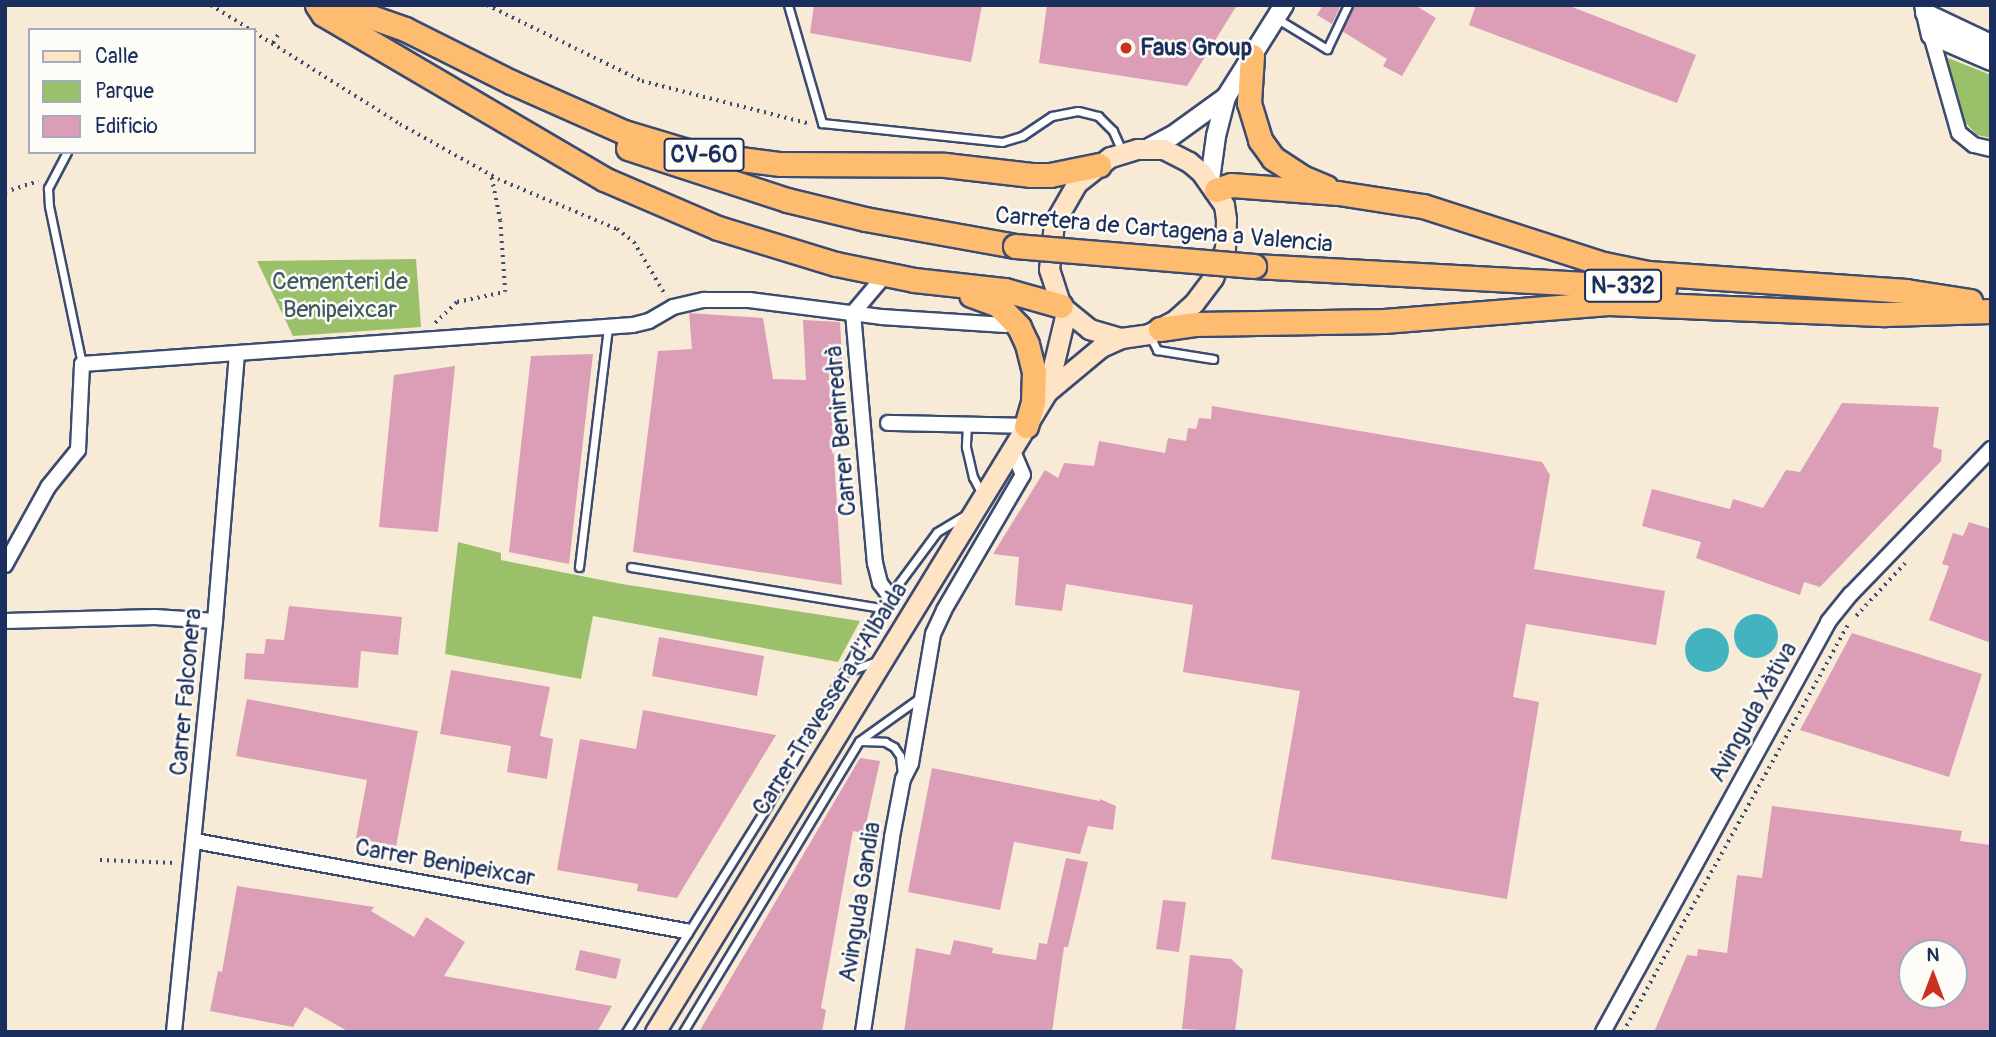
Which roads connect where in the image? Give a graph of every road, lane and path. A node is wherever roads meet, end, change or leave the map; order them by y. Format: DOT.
graph roads {
  1 [pos="211,5"];
  2 [pos="317,5"];
  3 [pos="337,5"];
  4 [pos="486,5"];
  5 [pos="788,5"];
  6 [pos="1348,5"];
  7 [pos="1924,9"];
  8 [pos="1280,12"];
  9 [pos="247,28"];
  10 [pos="256,33"];
  11 [pos="279,33"];
  12 [pos="1931,35"];
  13 [pos="273,43"];
  14 [pos="1991,44"];
  15 [pos="1252,57"];
  16 [pos="1991,61"];
  17 [pos="1226,97"];
  18 [pos="822,123"];
  19 [pos="1149,148"];
  20 [pos="1991,149"];
  21 [pos="1123,152"];
  22 [pos="66,154"];
  23 [pos="1099,164"];
  24 [pos="491,175"];
  25 [pos="1213,185"];
  26 [pos="48,188"];
  27 [pos="5,191"];
  28 [pos="1338,193"];
  29 [pos="886,274"];
  30 [pos="914,280"];
  31 [pos="673,307"];
  32 [pos="1991,308"];
  33 [pos="1064,309"];
  34 [pos="853,313"];
  35 [pos="1006,325"];
  36 [pos="608,327"];
  37 [pos="1154,331"];
  38 [pos="1121,338"];
  39 [pos="417,341"];
  40 [pos="237,355"];
  41 [pos="1213,359"];
  42 [pos="82,364"];
  43 [pos="1047,392"];
  44 [pos="888,423"];
  45 [pos="967,424"];
  46 [pos="1026,426"];
  47 [pos="1012,449"];
  48 [pos="1991,449"];
  49 [pos="979,503"];
  50 [pos="1905,563"];
  51 [pos="5,565"];
  52 [pos="579,566"];
  53 [pos="631,567"];
  54 [pos="886,603"];
  55 [pos="5,621"];
  56 [pos="215,621"];
  57 [pos="884,659"];
  58 [pos="844,673"];
  59 [pos="923,696"];
  60 [pos="859,741"];
  61 [pos="903,779"];
  62 [pos="195,841"];
  63 [pos="100,860"];
  64 [pos="192,863"];
  65 [pos="687,931"];
  66 [pos="174,1032"];
  67 [pos="626,1032"];
  68 [pos="655,1032"];
  69 [pos="683,1032"];
  70 [pos="863,1032"];
  71 [pos="1603,1032"];
  72 [pos="1623,1032"];
  1 -- 9 [label="path"];
  2 -- 29 [label="highway"];
  3 -- 23 [label="highway, CV-60"];
  3 -- 32 [label="highway, Carretera de Cartagena a Valencia / N-332, bridge"];
  4 -- 18 [label="path"];
  5 -- 18 [label="lane"];
  6 -- 8 [label="lane"];
  7 -- 12 [label="street"];
  7 -- 14 [label="street"];
  8 -- 15 [label="street"];
  10 -- 13 [label="path"];
  11 -- 13 [label="path"];
  12 -- 16 [label="street"];
  12 -- 20 [label="street"];
  13 -- 24 [label="path"];
  15 -- 17 [label="street"];
  15 -- 28 [label="highway"];
  17 -- 19 [label="street"];
  17 -- 25 [label="street"];
  18 -- 21 [label="lane"];
  19 -- 21 [label="main road"];
  19 -- 25 [label="main road"];
  21 -- 23 [label="main road"];
  22 -- 26 [label="lane"];
  23 -- 33 [label="main road"];
  24 -- 31 [label="path"];
  24 -- 39 [label="path"];
  25 -- 28 [label="highway"];
  25 -- 37 [label="main road"];
  26 -- 27 [label="path"];
  26 -- 42 [label="lane"];
  28 -- 32 [label="highway"];
  29 -- 30 [label="highway"];
  29 -- 34 [label="street"];
  30 -- 33 [label="highway"];
  30 -- 46 [label="highway"];
  31 -- 34 [label="street"];
  31 -- 36 [label="street"];
  32 -- 37 [label="highway"];
  33 -- 38 [label="main road"];
  33 -- 43 [label="main road, Carrer Travessera d'Albaida"];
  34 -- 35 [label="street"];
  34 -- 54 [label="street, Carrer Benirredrà"];
  36 -- 39 [label="street"];
  36 -- 52 [label="lane"];
  37 -- 38 [label="main road"];
  37 -- 41 [label="lane"];
  38 -- 43 [label="main road, Carrer Travessera d'Albaida"];
  39 -- 40 [label="street"];
  40 -- 42 [label="street"];
  40 -- 56 [label="street, Carrer Falconera"];
  42 -- 51 [label="street"];
  43 -- 46 [label="main road, Carrer Travessera d'Albaida"];
  44 -- 45 [label="street"];
  45 -- 46 [label="street"];
  45 -- 49 [label="lane"];
  46 -- 47 [label="main road, Carrer Travessera d'Albaida"];
  47 -- 49 [label="main road, Carrer Travessera d'Albaida"];
  47 -- 59 [label="street, Avinguda Gandia"];
  48 -- 71 [label="street, Avinguda Xàtiva"];
  49 -- 54 [label="lane"];
  49 -- 57 [label="main road, Carrer Travessera d'Albaida"];
  50 -- 72 [label="path"];
  53 -- 54 [label="lane"];
  54 -- 58 [label="lane"];
  55 -- 56 [label="street"];
  56 -- 62 [label="street, Carrer Falconera"];
  57 -- 58 [label="lane"];
  57 -- 68 [label="main road, Carrer Travessera d'Albaida"];
  58 -- 65 [label="lane"];
  59 -- 60 [label="lane"];
  59 -- 61 [label="street, Avinguda Gandia"];
  60 -- 61 [label="lane"];
  60 -- 69 [label="lane"];
  61 -- 70 [label="street, Avinguda Gandia"];
  62 -- 64 [label="street, Carrer Falconera"];
  62 -- 65 [label="street, Carrer Benipeixcar"];
  63 -- 64 [label="path"];
  64 -- 66 [label="street, Carrer Falconera"];
  65 -- 67 [label="lane"];
}
